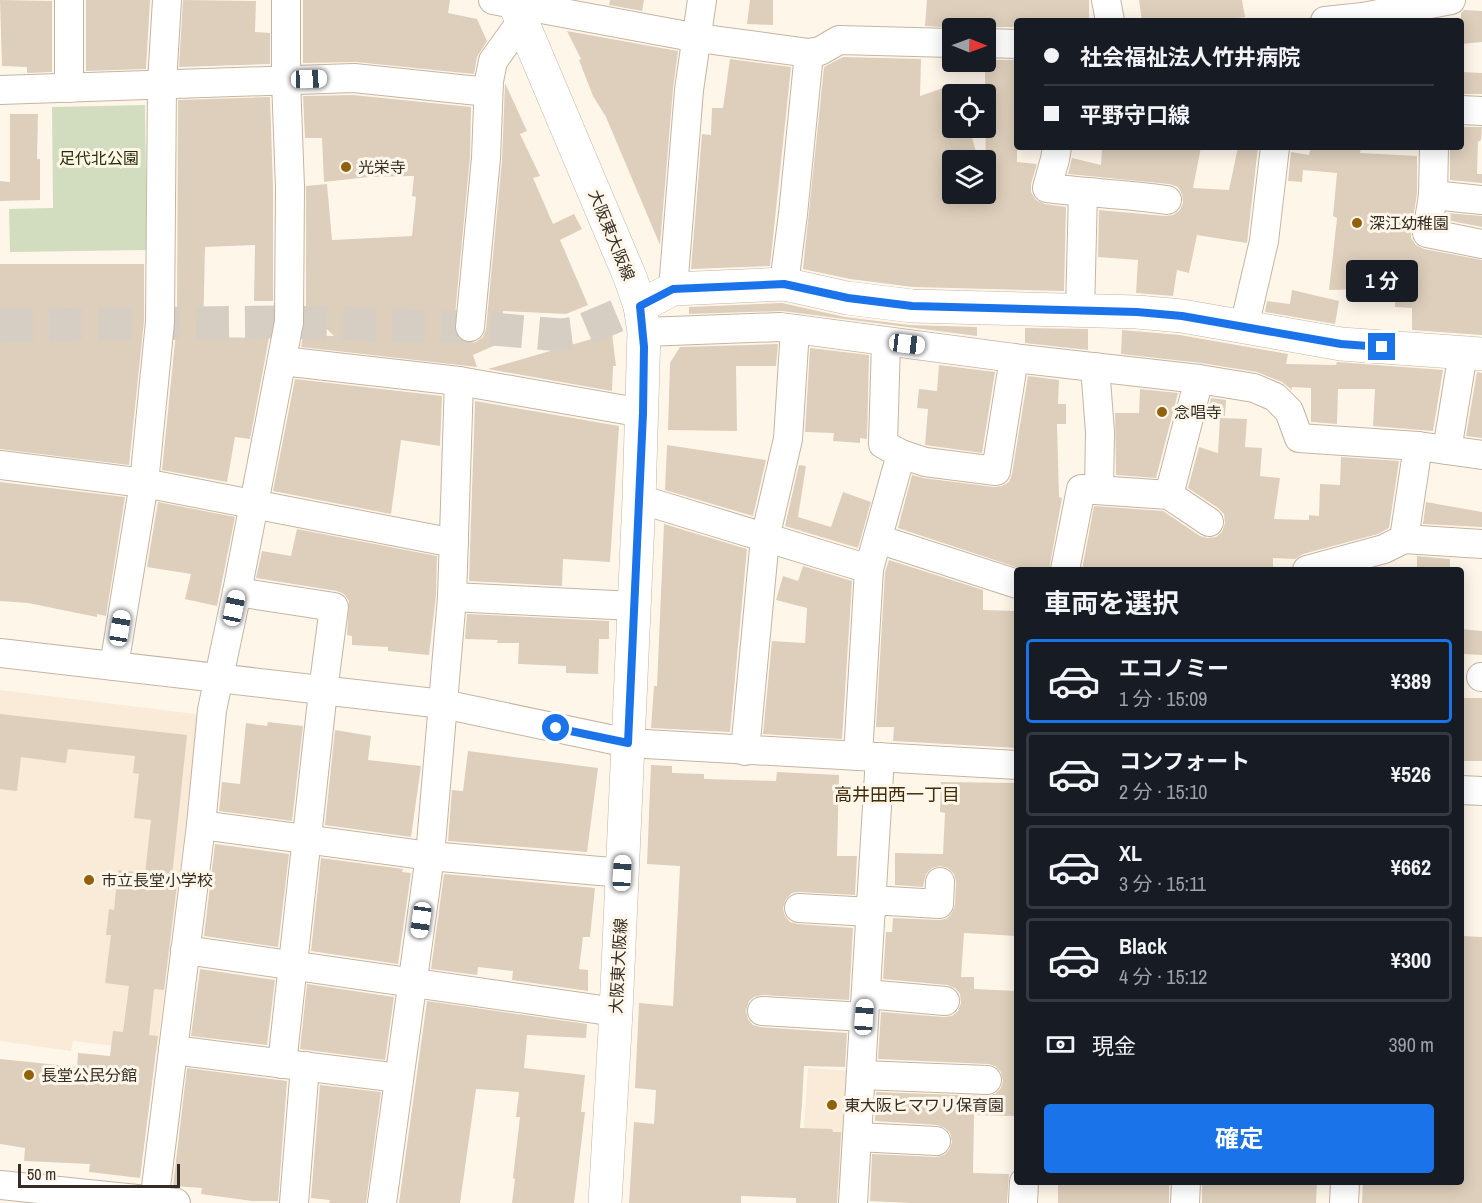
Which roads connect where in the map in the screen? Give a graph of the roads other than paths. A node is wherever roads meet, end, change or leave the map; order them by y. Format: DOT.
graph roads {
  1 [pos="69,0"];
  2 [pos="167,0"];
  3 [pos="286,0"];
  4 [pos="702,0"];
  5 [pos="1106,0"];
  6 [pos="510,7"];
  7 [pos="1362,8"];
  8 [pos="1437,8"];
  9 [pos="1109,18"];
  10 [pos="1333,18"];
  11 [pos="698,38"];
  12 [pos="942,43"];
  13 [pos="996,43"];
  14 [pos="1014,44"];
  15 [pos="809,53"];
  16 [pos="286,80"];
  17 [pos="162,83"];
  18 [pos="69,88"];
  19 [pos="0,90"];
  20 [pos="488,92"];
  21 [pos="1464,110"];
  22 [pos="1482,111"];
  23 [pos="1056,150"];
  24 [pos="1275,150"];
  25 [pos="1434,150"];
  26 [pos="1083,192"];
  27 [pos="1432,195"];
  28 [pos="1167,200"];
  29 [pos="1482,200"];
  30 [pos="1482,244"];
  31 [pos="784,284"];
  32 [pos="673,289"];
  33 [pos="1080,312"];
  34 [pos="642,319"];
  35 [pos="470,327"];
  36 [pos="1244,327"];
  37 [pos="795,329"];
  38 [pos="886,342"];
  39 [pos="1472,353"];
  40 [pos="1014,358"];
  41 [pos="282,361"];
  42 [pos="1095,367"];
  43 [pos="1199,379"];
  44 [pos="459,381"];
  45 [pos="643,413"];
  46 [pos="1418,446"];
  47 [pos="1448,450"];
  48 [pos="901,454"];
  49 [pos="1482,455"];
  50 [pos="0,465"];
  51 [pos="144,483"];
  52 [pos="1099,490"];
  53 [pos="1168,495"];
  54 [pos="639,499"];
  55 [pos="253,506"];
  56 [pos="1209,522"];
  57 [pos="765,538"];
  58 [pos="878,539"];
  59 [pos="454,543"];
  60 [pos="1482,544"];
  61 [pos="1390,553"];
  62 [pos="1066,567"];
  63 [pos="1322,567"];
  64 [pos="869,569"];
  65 [pos="1014,583"];
  66 [pos="237,592"];
  67 [pos="452,597"];
  68 [pos="634,606"];
  69 [pos="0,653"];
  70 [pos="114,666"];
  71 [pos="219,678"];
  72 [pos="323,691"];
  73 [pos="443,704"];
  74 [pos="628,743"];
  75 [pos="745,751"];
  76 [pos="869,757"];
  77 [pos="1014,765"];
  78 [pos="1464,790"];
  79 [pos="1482,791"];
  80 [pos="201,825"];
  81 [pos="306,839"];
  82 [pos="430,856"];
  83 [pos="622,873"];
  84 [pos="940,882"];
  85 [pos="871,906"];
  86 [pos="799,908"];
  87 [pos="185,950"];
  88 [pos="292,966"];
  89 [pos="412,983"];
  90 [pos="945,1001"];
  91 [pos="865,1005"];
  92 [pos="762,1011"];
  93 [pos="616,1012"];
  94 [pos="173,1050"];
  95 [pos="294,1065"];
  96 [pos="861,1075"];
  97 [pos="399,1078"];
  98 [pos="987,1080"];
  99 [pos="857,1137"];
  100 [pos="936,1141"];
  101 [pos="0,1185"];
  102 [pos="1024,1185"];
  103 [pos="1186,1185"];
  104 [pos="1345,1185"];
  105 [pos="162,1202"];
  106 [pos="294,1203"];
  107 [pos="382,1203"];
  108 [pos="605,1203"];
  109 [pos="853,1203"];
  110 [pos="1023,1203"];
  111 [pos="1185,1203"];
  112 [pos="1344,1203"];
  1 -- 18 [label="street"];
  2 -- 17 [label="street"];
  3 -- 16 [label="street"];
  4 -- 11 [label="street"];
  5 -- 9 [label="street"];
  6 -- 11 [label="street"];
  6 -- 20 [label="street"];
  6 -- 34 [label="main road, 大阪東大阪線"];
  7 -- 8 [label="street"];
  7 -- 10 [label="street"];
  11 -- 15 [label="street"];
  11 -- 32 [label="street"];
  12 -- 15 [label="street"];
  13 -- 14 [label="street"];
  15 -- 31 [label="street"];
  16 -- 17 [label="street"];
  16 -- 20 [label="street"];
  16 -- 41 [label="street"];
  17 -- 18 [label="street"];
  17 -- 51 [label="street"];
  18 -- 19 [label="street"];
  20 -- 35 [label="street"];
  21 -- 22 [label="street"];
  23 -- 26 [label="street"];
  24 -- 36 [label="street"];
  25 -- 27 [label="street"];
  26 -- 28 [label="street"];
  26 -- 33 [label="street"];
  27 -- 29 [label="street"];
  27 -- 30 [label="street"];
  31 -- 32 [label="main road"];
  31 -- 33 [label="main road"];
  32 -- 34 [label="main road"];
  33 -- 36 [label="main road"];
  34 -- 37 [label="street"];
  34 -- 45 [label="main road, 大阪東大阪線"];
  36 -- 39 [label="main road"];
  37 -- 38 [label="street"];
  37 -- 57 [label="street"];
  38 -- 40 [label="street"];
  38 -- 48 [label="street"];
  39 -- 47 [label="street"];
  40 -- 42 [label="street"];
  40 -- 48 [label="street"];
  41 -- 44 [label="street"];
  41 -- 55 [label="street"];
  42 -- 43 [label="street"];
  42 -- 52 [label="street"];
  43 -- 46 [label="street"];
  43 -- 53 [label="street"];
  44 -- 45 [label="street"];
  44 -- 59 [label="street"];
  45 -- 54 [label="main road, 大阪東大阪線"];
  46 -- 47 [label="street"];
  46 -- 61 [label="street"];
  47 -- 49 [label="street"];
  48 -- 58 [label="street"];
  50 -- 51 [label="street"];
  51 -- 55 [label="street"];
  51 -- 70 [label="street"];
  52 -- 53 [label="street"];
  52 -- 62 [label="street"];
  53 -- 56 [label="street"];
  54 -- 57 [label="street"];
  54 -- 68 [label="main road, 大阪東大阪線"];
  55 -- 59 [label="street"];
  55 -- 66 [label="street"];
  57 -- 64 [label="street"];
  57 -- 75 [label="street"];
  58 -- 64 [label="street"];
  58 -- 65 [label="street"];
  59 -- 67 [label="street"];
  60 -- 61 [label="street"];
  61 -- 63 [label="street"];
  64 -- 76 [label="street"];
  66 -- 71 [label="street"];
  66 -- 72 [label="street"];
  67 -- 68 [label="street"];
  67 -- 73 [label="street"];
  68 -- 74 [label="main road, 大阪東大阪線"];
  69 -- 70 [label="street"];
  70 -- 71 [label="street"];
  71 -- 72 [label="street"];
  71 -- 80 [label="street"];
  72 -- 73 [label="street"];
  72 -- 81 [label="street"];
  73 -- 74 [label="street"];
  73 -- 82 [label="street"];
  74 -- 75 [label="street"];
  74 -- 83 [label="main road, 大阪東大阪線"];
  75 -- 76 [label="street"];
  76 -- 77 [label="street"];
  76 -- 85 [label="street"];
  78 -- 79 [label="street"];
  80 -- 81 [label="street"];
  80 -- 87 [label="street"];
  81 -- 82 [label="street"];
  81 -- 88 [label="street"];
  82 -- 83 [label="street"];
  82 -- 89 [label="street"];
  83 -- 93 [label="main road, 大阪東大阪線"];
  84 -- 85 [label="street"];
  85 -- 86 [label="street"];
  85 -- 91 [label="street"];
  87 -- 88 [label="street"];
  87 -- 94 [label="street"];
  88 -- 89 [label="street"];
  88 -- 95 [label="street"];
  89 -- 93 [label="street"];
  89 -- 97 [label="street"];
  90 -- 91 [label="street"];
  91 -- 92 [label="street"];
  91 -- 96 [label="street"];
  93 -- 108 [label="main road, 大阪東大阪線"];
  94 -- 95 [label="street"];
  94 -- 105 [label="street"];
  95 -- 97 [label="street"];
  95 -- 106 [label="street"];
  96 -- 98 [label="street"];
  96 -- 99 [label="street"];
  97 -- 107 [label="street"];
  99 -- 100 [label="street"];
  99 -- 109 [label="street"];
  101 -- 105 [label="street"];
  102 -- 110 [label="street"];
  103 -- 111 [label="street"];
  104 -- 112 [label="street"];
}
